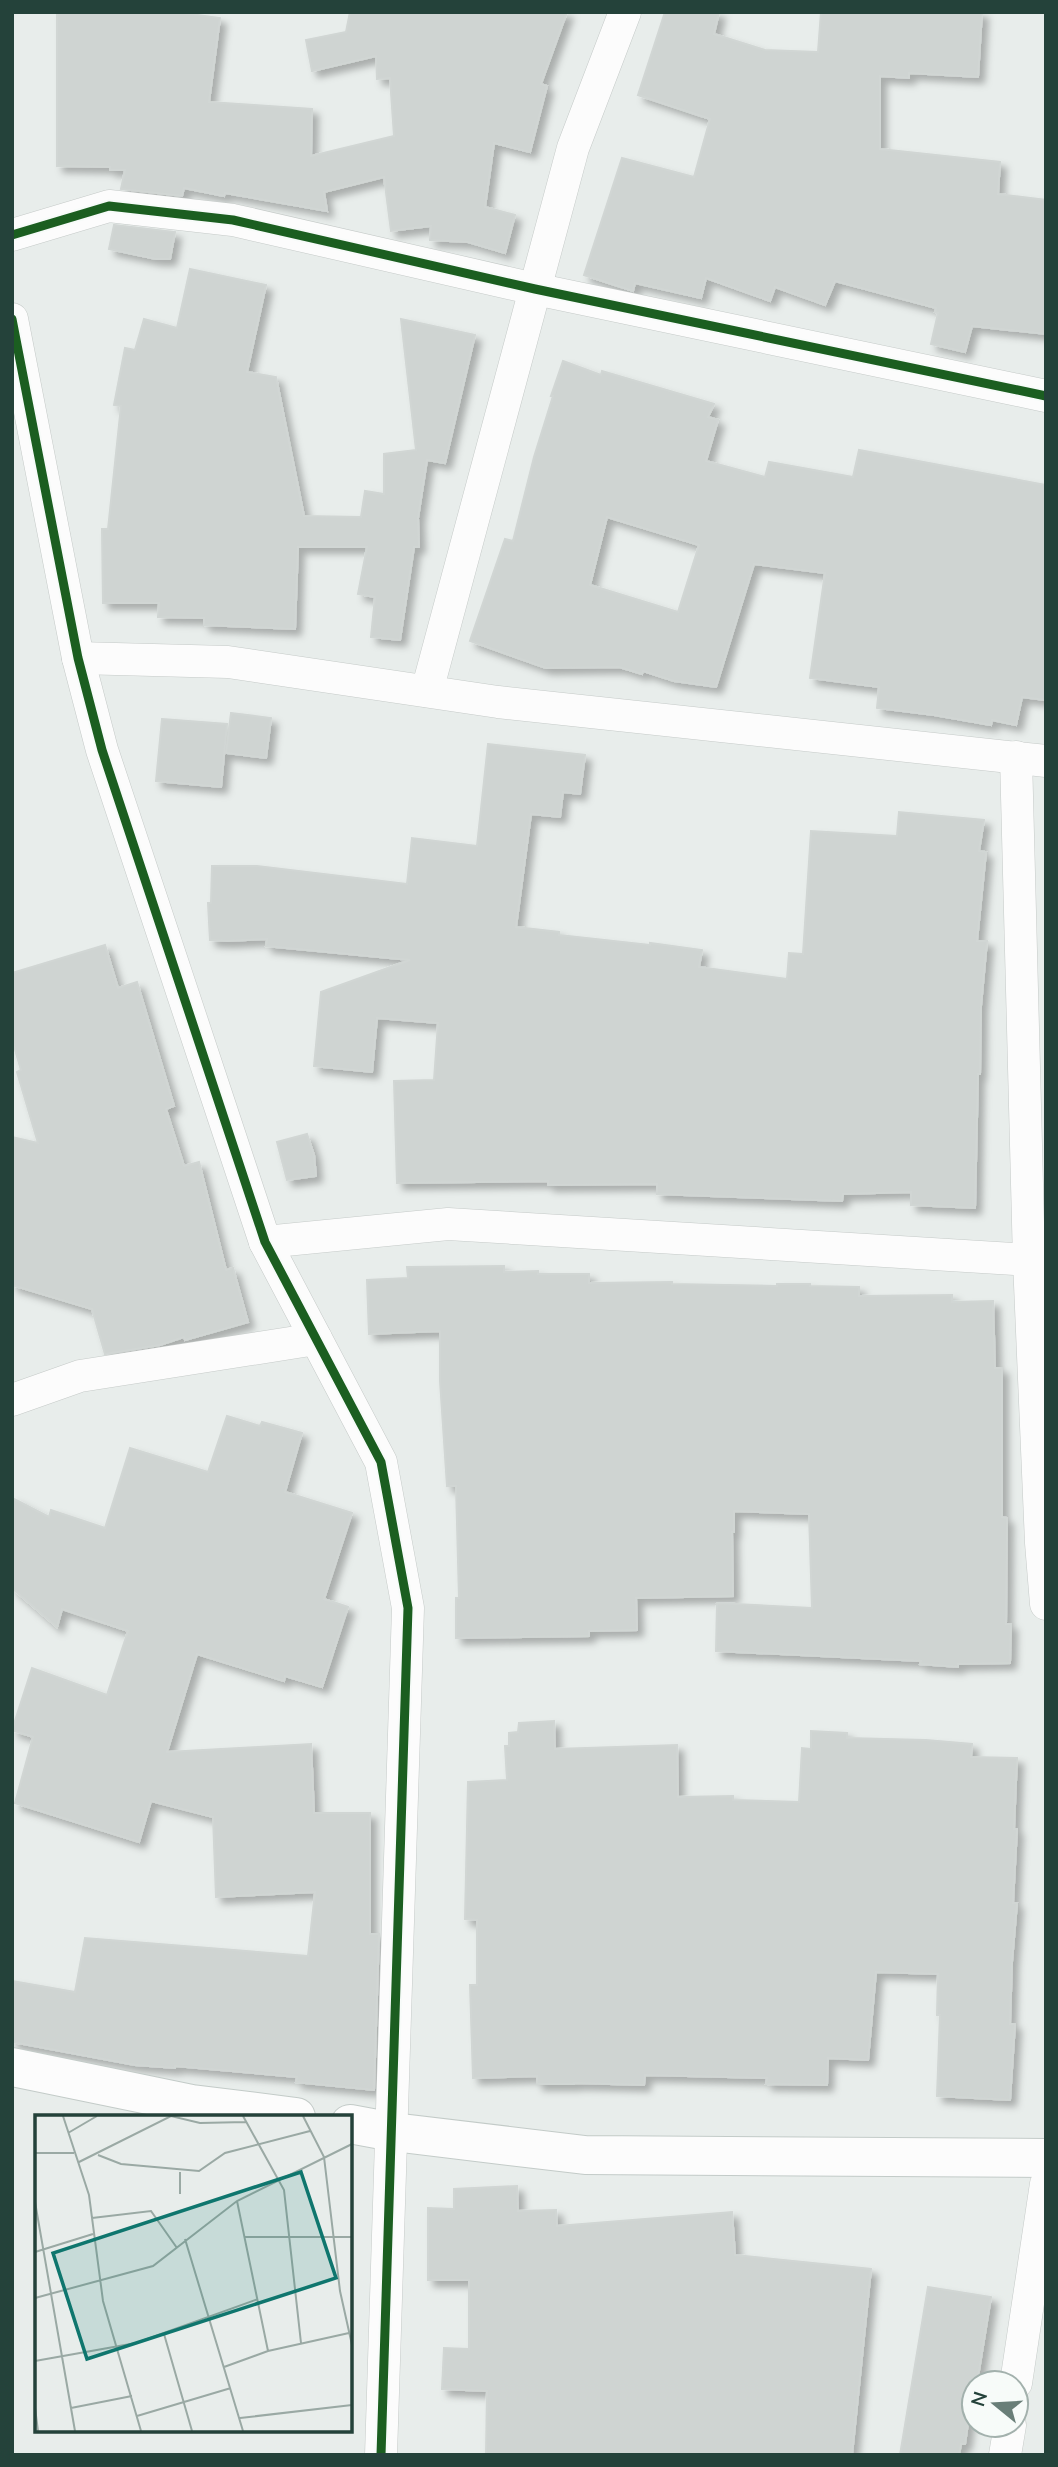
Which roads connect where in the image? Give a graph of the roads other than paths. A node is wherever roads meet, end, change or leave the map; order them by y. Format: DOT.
graph roads {
  1 [pos="625,12"];
  2 [pos="12,235"];
  3 [pos="535,289"];
  4 [pos="12,319"];
  5 [pos="1046,396"];
  6 [pos="78,658"];
  7 [pos="426,691"];
  8 [pos="1031,759"];
  9 [pos="265,1242"];
  10 [pos="1037,1261"];
  11 [pos="316,1339"];
  12 [pos="12,1400"];
  13 [pos="1046,1604"];
  14 [pos="12,2067"];
  15 [pos="280,2115"];
  16 [pos="352,2124"];
  17 [pos="393,2132"];
  18 [pos="1046,2158"];
  19 [pos="1046,2184"];
  20 [pos="1018,2369"];
  21 [pos="381,2455"];
  1 -- 3 [label="street"];
  2 -- 3 [label="street"];
  3 -- 5 [label="street"];
  3 -- 7 [label="street"];
  4 -- 6 [label="street"];
  6 -- 7 [label="street"];
  6 -- 9 [label="street"];
  7 -- 8 [label="street"];
  8 -- 10 [label="street"];
  9 -- 10 [label="street"];
  9 -- 11 [label="street"];
  10 -- 13 [label="street"];
  11 -- 12 [label="street"];
  11 -- 17 [label="street"];
  14 -- 15 [label="main road"];
  16 -- 17 [label="main road"];
  17 -- 18 [label="main road"];
  17 -- 21 [label="street"];
  19 -- 20 [label="street"];
}
